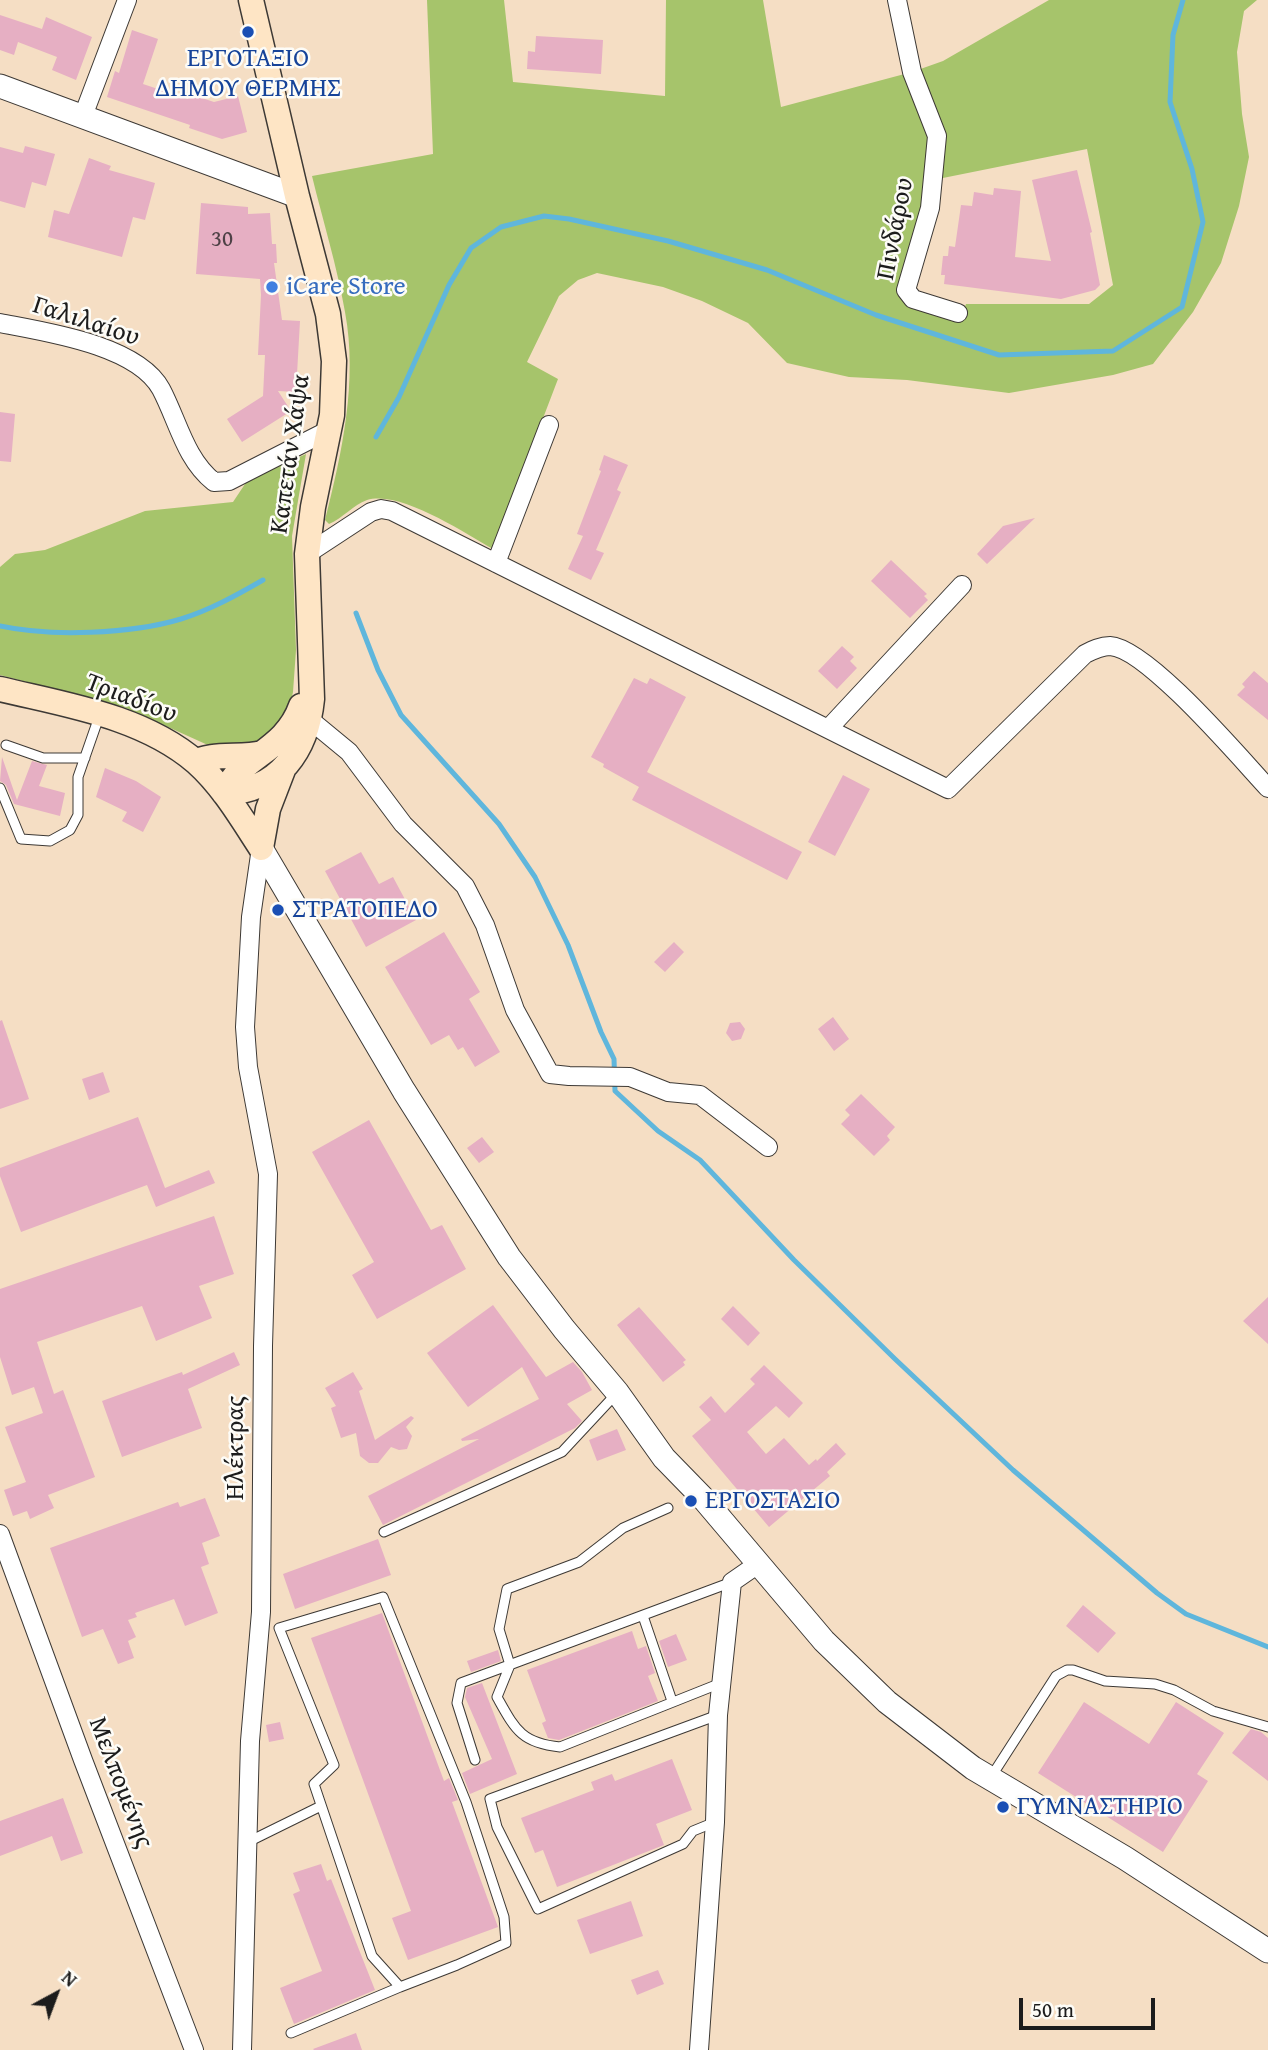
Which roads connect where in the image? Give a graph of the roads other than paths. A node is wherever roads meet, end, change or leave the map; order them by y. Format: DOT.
graph roads {
  1 [pos="127,0"];
  2 [pos="251,0"];
  3 [pos="897,0"];
  4 [pos="0,86"];
  5 [pos="83,116"];
  6 [pos="297,196"];
  7 [pos="958,313"];
  8 [pos="0,323"];
  9 [pos="549,425"];
  10 [pos="329,430"];
  11 [pos="307,554"];
  12 [pos="496,563"];
  13 [pos="962,585"];
  14 [pos="310,674"];
  15 [pos="0,689"];
  16 [pos="100,714"];
  17 [pos="309,719"];
  18 [pos="828,729"];
  19 [pos="5,745"];
  20 [pos="266,752"];
  21 [pos="85,758"];
  22 [pos="196,762"];
  23 [pos="283,770"];
  24 [pos="0,788"];
  25 [pos="1268,788"];
  26 [pos="224,793"];
  27 [pos="261,848"];
  28 [pos="768,1147"];
  29 [pos="617,1392"];
  30 [pos="668,1508"];
  31 [pos="384,1532"];
  32 [pos="0,1534"];
  33 [pos="758,1564"];
  34 [pos="732,1583"];
  35 [pos="643,1616"];
  36 [pos="510,1665"];
  37 [pos="721,1683"];
  38 [pos="672,1701"];
  39 [pos="718,1715"];
  40 [pos="1268,1727"];
  41 [pos="475,1760"];
  42 [pos="990,1778"];
  43 [pos="321,1807"];
  44 [pos="715,1822"];
  45 [pos="248,1842"];
  46 [pos="1268,1951"];
  47 [pos="401,1987"];
  48 [pos="290,2033"];
  49 [pos="194,2050"];
  50 [pos="242,2050"];
  51 [pos="699,2050"];
  1 -- 5 [label="street"];
  2 -- 6 [label="main road, Καπετάν Χάψα"];
  3 -- 7 [label="street, Πινδάρου"];
  4 -- 5 [label="street"];
  5 -- 6 [label="street"];
  6 -- 10 [label="main road, Καπετάν Χάψα"];
  8 -- 10 [label="street, Γαλιλαίου"];
  9 -- 12 [label="street"];
  10 -- 11 [label="main road, Καπετάν Χάψα"];
  11 -- 12 [label="street"];
  11 -- 14 [label="main road, Καπετάν Χάψα"];
  12 -- 18 [label="street"];
  13 -- 18 [label="street"];
  14 -- 17 [label="main road, Καπετάν Χάψα"];
  14 -- 20 [label="main road, Καπετάν Χάψα"];
  15 -- 16 [label="main road, Τριαδίου"];
  16 -- 21 [label="lane"];
  16 -- 22 [label="main road, Τριαδίου"];
  17 -- 23 [label="main road, Καπετάν Χάψα"];
  17 -- 28 [label="street"];
  18 -- 25 [label="street"];
  19 -- 21 [label="lane"];
  20 -- 22 [label="main road"];
  20 -- 26 [label="main road, Καπετάν Χάψα"];
  21 -- 24 [label="lane"];
  22 -- 26 [label="main road, Τριαδίου"];
  23 -- 26 [label="main road, Καπετάν Χάψα"];
  23 -- 27 [label="main road"];
  26 -- 27 [label="main road, Τριαδίου"];
  27 -- 29 [label="street"];
  27 -- 45 [label="street, Ηλέκτρας"];
  29 -- 31 [label="lane"];
  29 -- 33 [label="street"];
  30 -- 36 [label="lane"];
  32 -- 49 [label="street, Μελπομένης"];
  33 -- 34 [label="street"];
  33 -- 42 [label="street"];
  34 -- 35 [label="lane"];
  34 -- 37 [label="street"];
  35 -- 36 [label="lane"];
  35 -- 38 [label="lane"];
  36 -- 38 [label="lane"];
  36 -- 41 [label="lane"];
  37 -- 38 [label="lane"];
  37 -- 39 [label="street"];
  39 -- 44 [label="street"];
  39 -- 44 [label="lane"];
  40 -- 42 [label="lane"];
  42 -- 46 [label="street"];
  43 -- 45 [label="lane"];
  43 -- 47 [label="lane"];
  43 -- 47 [label="lane"];
  44 -- 51 [label="street"];
  45 -- 50 [label="street, Ηλέκτρας"];
  47 -- 48 [label="lane"];
}
